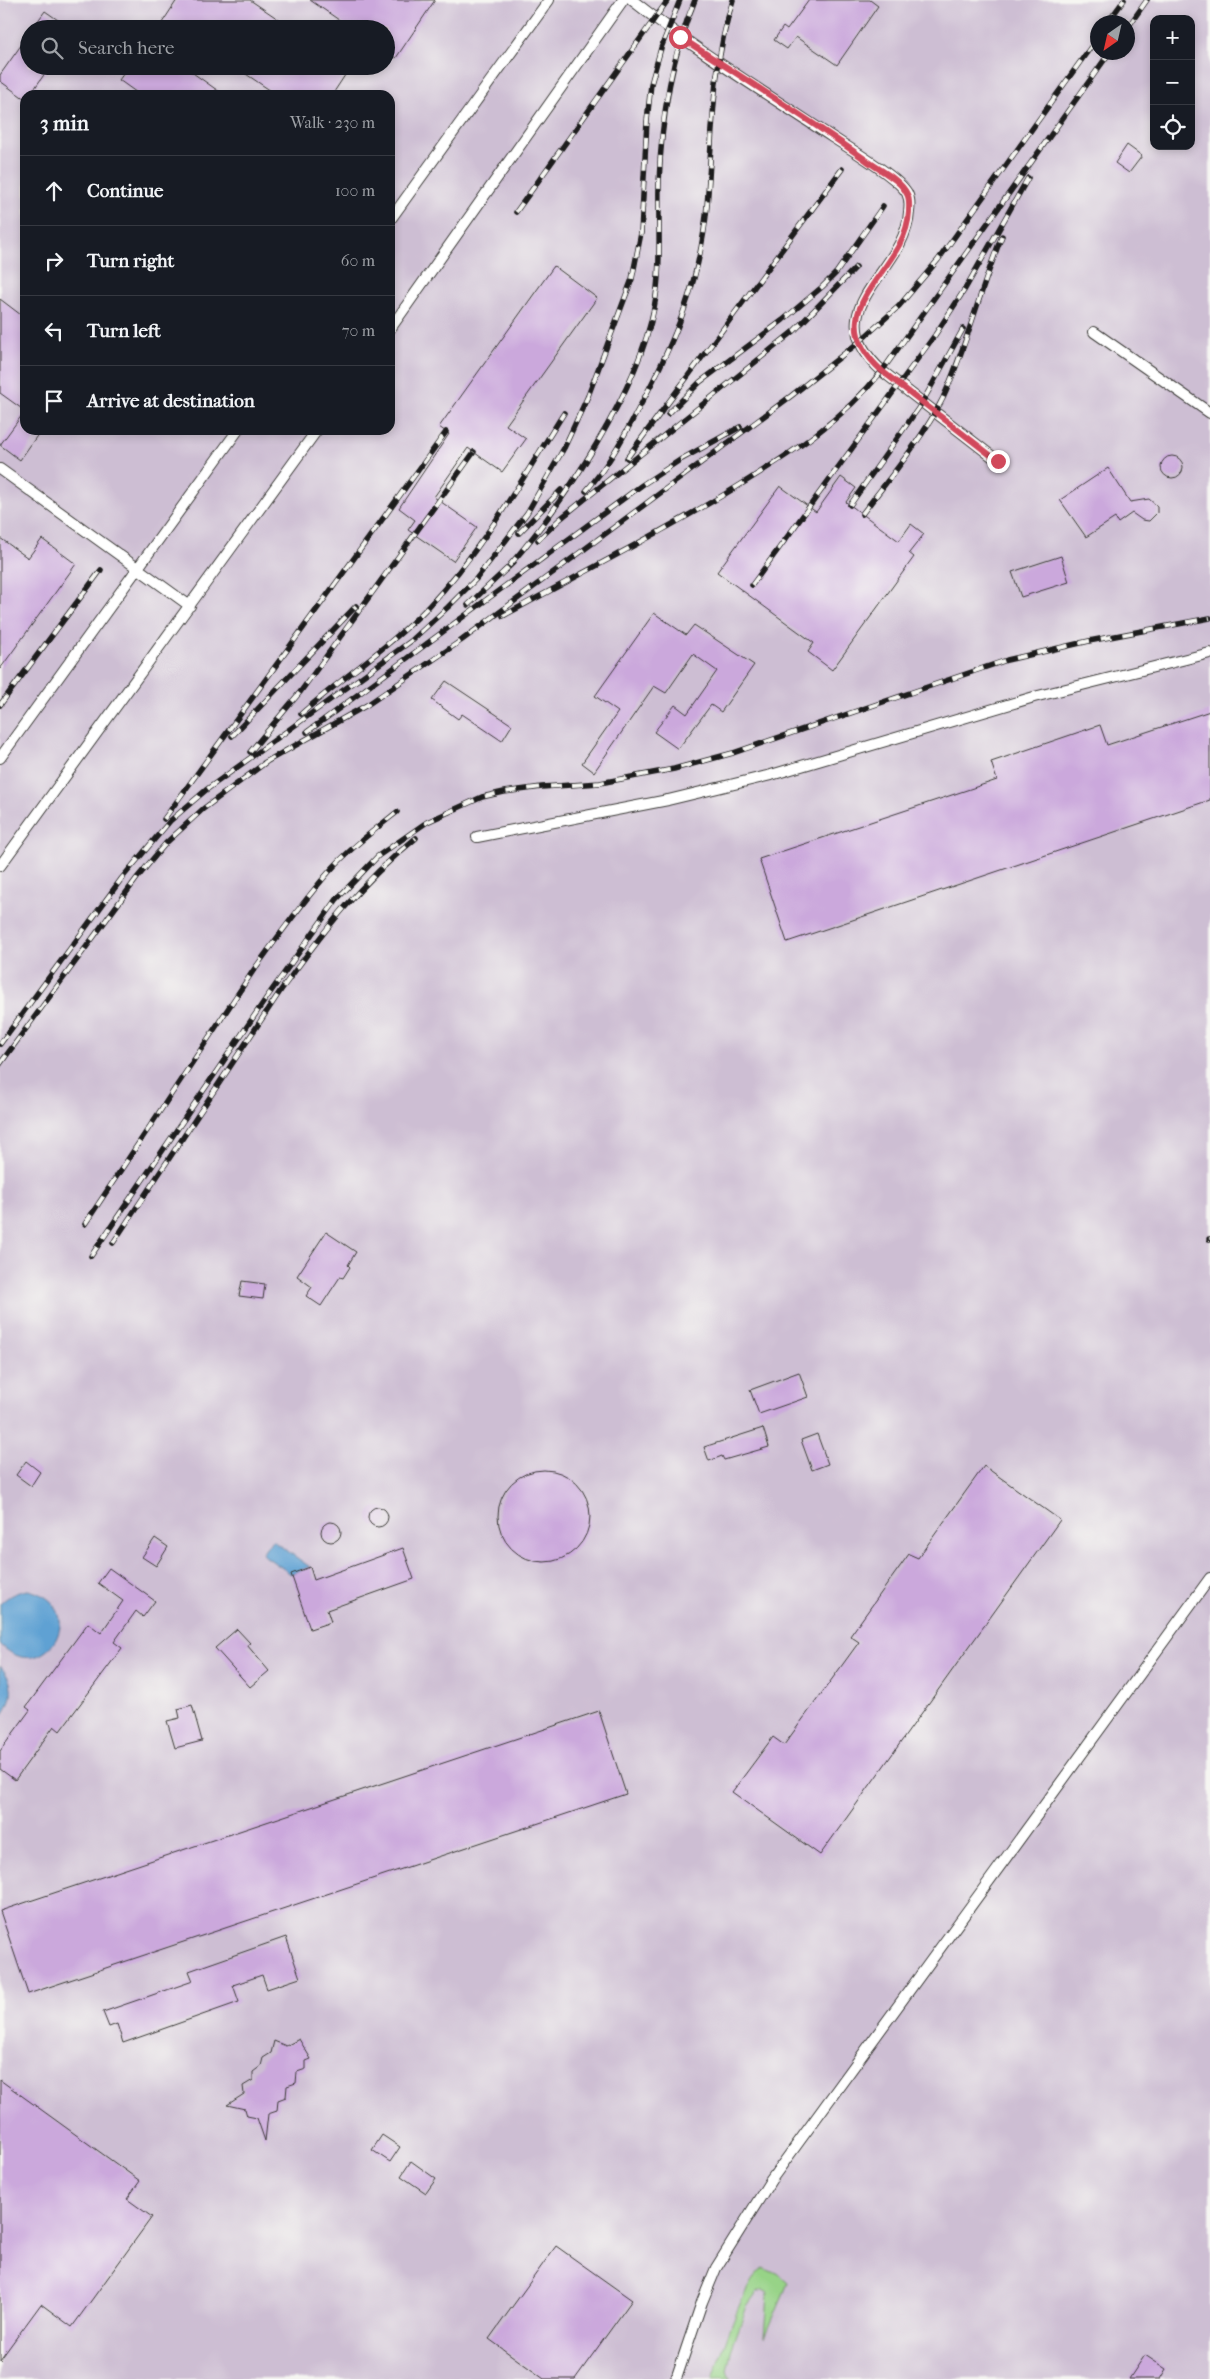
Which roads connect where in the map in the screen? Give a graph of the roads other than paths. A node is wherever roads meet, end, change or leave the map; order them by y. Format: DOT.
graph roads {
  1 [pos="549,0"];
  2 [pos="623,0"];
  3 [pos="632,0"];
  4 [pos="395,213"];
  5 [pos="395,322"];
  6 [pos="1094,332"];
  7 [pos="1210,413"];
  8 [pos="234,435"];
  9 [pos="313,435"];
  10 [pos="998,461"];
  11 [pos="0,469"];
  12 [pos="138,569"];
  13 [pos="190,606"];
  14 [pos="1210,653"];
  15 [pos="0,758"];
  16 [pos="477,837"];
  17 [pos="0,866"];
  18 [pos="1210,1578"];
  19 [pos="676,2379"];
  1 -- 4 [label="lane"];
  2 -- 5 [label="lane"];
  3 -- 10 [label="lane"];
  6 -- 7 [label="lane"];
  8 -- 12 [label="lane"];
  9 -- 13 [label="lane"];
  11 -- 12 [label="lane"];
  12 -- 13 [label="lane"];
  12 -- 15 [label="lane"];
  13 -- 17 [label="lane"];
  14 -- 16 [label="lane"];
  18 -- 19 [label="lane"];
}
